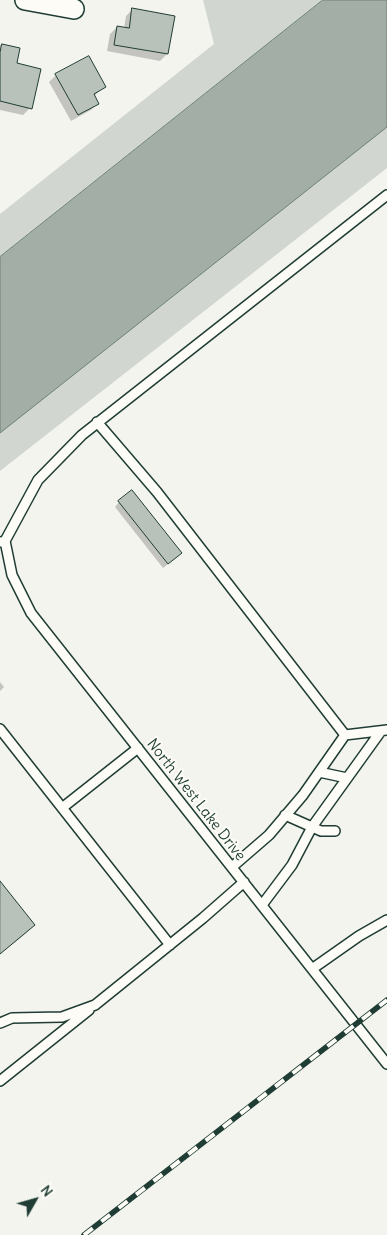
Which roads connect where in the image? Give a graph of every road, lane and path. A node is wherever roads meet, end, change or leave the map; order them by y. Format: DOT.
graph roads {
  1 [pos="25,0"];
  2 [pos="74,9"];
  3 [pos="387,195"];
  4 [pos="97,422"];
  5 [pos="3,541"];
  6 [pos="0,729"];
  7 [pos="384,730"];
  8 [pos="345,735"];
  9 [pos="138,748"];
  10 [pos="319,772"];
  11 [pos="347,778"];
  12 [pos="62,808"];
  13 [pos="285,815"];
  14 [pos="312,827"];
  15 [pos="334,831"];
  16 [pos="232,867"];
  17 [pos="244,882"];
  18 [pos="262,905"];
  19 [pos="387,920"];
  20 [pos="170,945"];
  21 [pos="312,969"];
  22 [pos="95,1006"];
  23 [pos="0,1023"];
  24 [pos="387,1064"];
  25 [pos="0,1081"];
  1 -- 2 [label="street"];
  3 -- 4 [label="lane"];
  4 -- 5 [label="lane"];
  4 -- 8 [label="lane"];
  5 -- 9 [label="lane, North West Lake Drive"];
  6 -- 12 [label="lane"];
  7 -- 8 [label="lane"];
  7 -- 11 [label="lane"];
  8 -- 10 [label="lane"];
  9 -- 12 [label="lane"];
  9 -- 16 [label="lane, North West Lake Drive"];
  10 -- 11 [label="lane"];
  10 -- 13 [label="lane"];
  11 -- 14 [label="lane"];
  12 -- 20 [label="lane"];
  13 -- 14 [label="lane"];
  13 -- 16 [label="lane"];
  14 -- 15 [label="lane"];
  14 -- 18 [label="lane"];
  16 -- 17 [label="lane, North West Lake Drive"];
  17 -- 18 [label="lane, North West Lake Drive"];
  17 -- 20 [label="lane"];
  18 -- 21 [label="lane, North West Lake Drive"];
  19 -- 21 [label="lane"];
  20 -- 22 [label="lane"];
  21 -- 24 [label="lane, North West Lake Drive"];
  22 -- 23 [label="lane"];
  22 -- 25 [label="lane"];
}
